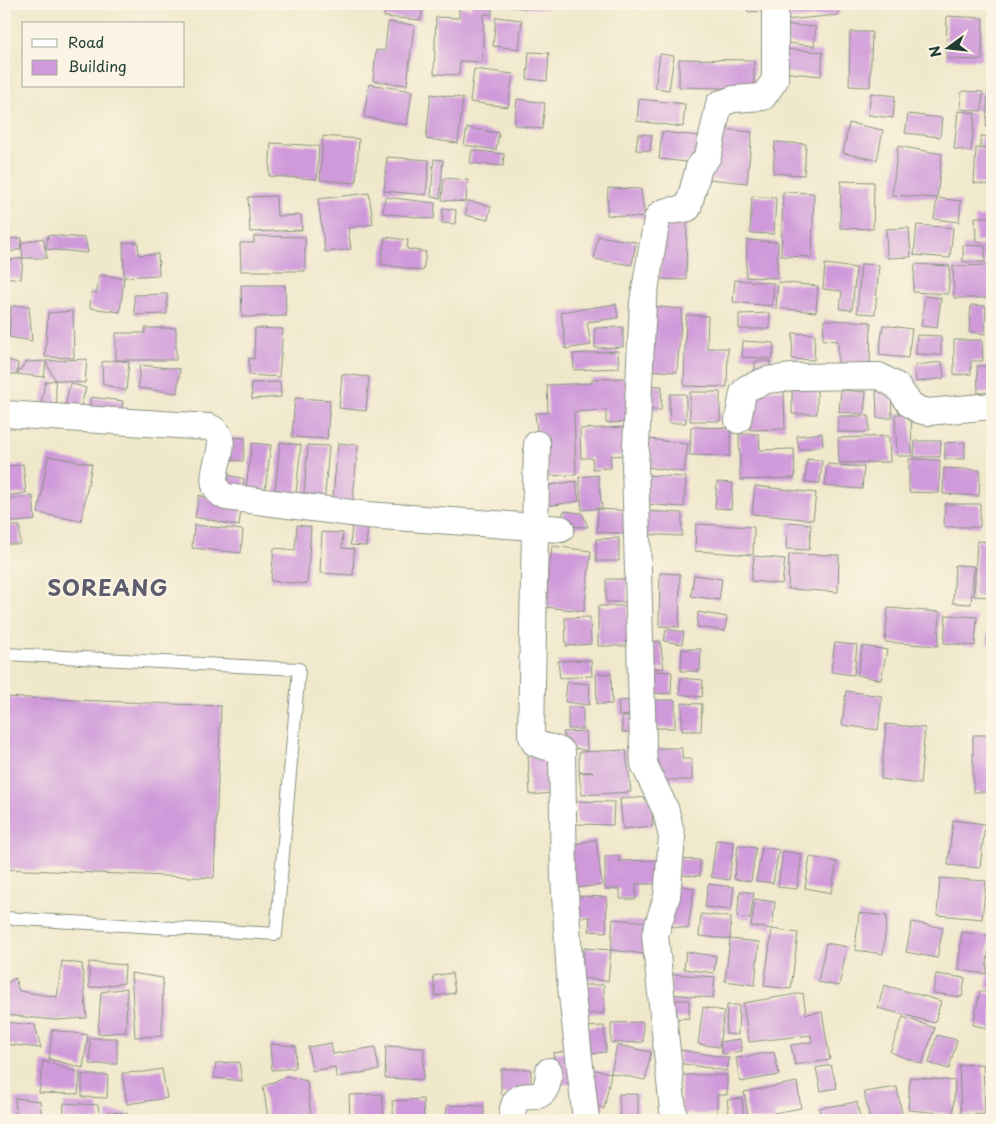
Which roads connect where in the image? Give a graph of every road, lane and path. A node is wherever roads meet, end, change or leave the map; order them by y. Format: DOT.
graph roads {
  1 [pos="775,4"];
  2 [pos="992,406"];
  3 [pos="4,414"];
  4 [pos="738,420"];
  5 [pos="537,444"];
  6 [pos="535,527"];
  7 [pos="561,528"];
  8 [pos="4,654"];
  9 [pos="4,918"];
  10 [pos="549,1071"];
  11 [pos="512,1120"];
  12 [pos="586,1120"];
  13 [pos="674,1120"];
  1 -- 13 [label="street"];
  2 -- 4 [label="street"];
  3 -- 6 [label="street"];
  5 -- 6 [label="street"];
  6 -- 7 [label="street"];
  6 -- 12 [label="street"];
  8 -- 9 [label="lane"];
  10 -- 11 [label="street"];
}
